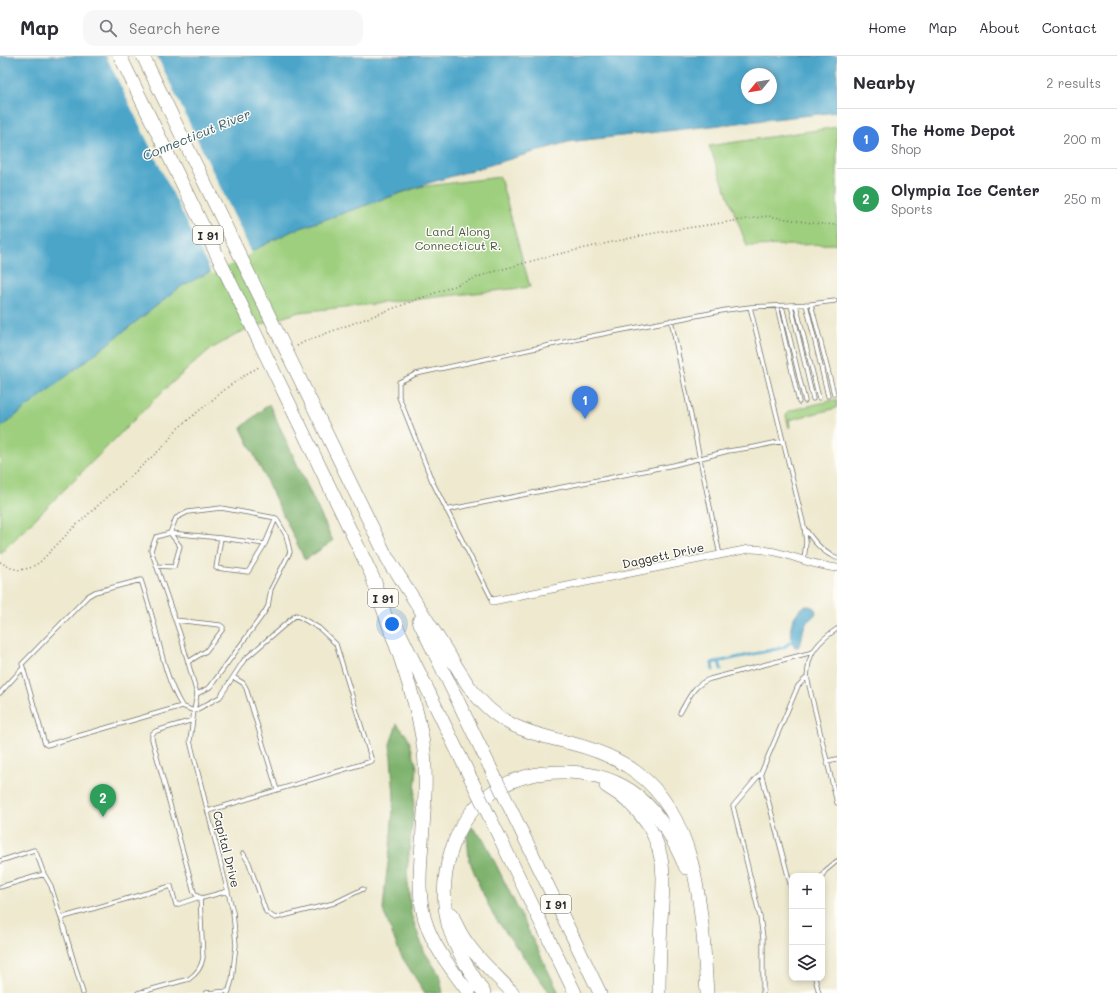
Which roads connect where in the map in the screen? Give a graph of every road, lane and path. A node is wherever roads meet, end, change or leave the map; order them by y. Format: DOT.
graph roads {
  1 [pos="120,56"];
  2 [pos="143,56"];
  3 [pos="837,224"];
  4 [pos="835,301"];
  5 [pos="806,304"];
  6 [pos="811,304"];
  7 [pos="791,305"];
  8 [pos="796,305"];
  9 [pos="777,306"];
  10 [pos="782,306"];
  11 [pos="750,307"];
  12 [pos="671,320"];
  13 [pos="291,349"];
  14 [pos="260,366"];
  15 [pos="834,394"];
  16 [pos="828,396"];
  17 [pos="819,398"];
  18 [pos="813,399"];
  19 [pos="805,401"];
  20 [pos="799,402"];
  21 [pos="783,441"];
  22 [pos="700,458"];
  23 [pos="446,510"];
  24 [pos="276,518"];
  25 [pos="804,526"];
  26 [pos="170,533"];
  27 [pos="221,538"];
  28 [pos="265,544"];
  29 [pos="720,555"];
  30 [pos="837,558"];
  31 [pos="389,560"];
  32 [pos="804,561"];
  33 [pos="0,562"];
  34 [pos="156,566"];
  35 [pos="837,568"];
  36 [pos="372,577"];
  37 [pos="493,601"];
  38 [pos="175,620"];
  39 [pos="837,629"];
  40 [pos="813,652"];
  41 [pos="188,662"];
  42 [pos="23,668"];
  43 [pos="233,677"];
  44 [pos="807,677"];
  45 [pos="0,693"];
  46 [pos="197,694"];
  47 [pos="182,706"];
  48 [pos="194,710"];
  49 [pos="680,713"];
  50 [pos="193,720"];
  51 [pos="837,758"];
  52 [pos="827,761"];
  53 [pos="554,772"];
  54 [pos="761,773"];
  55 [pos="277,790"];
  56 [pos="837,803"];
  57 [pos="208,811"];
  58 [pos="454,844"];
  59 [pos="243,853"];
  60 [pos="0,861"];
  61 [pos="837,861"];
  62 [pos="824,873"];
  63 [pos="44,874"];
  64 [pos="789,880"];
  65 [pos="0,887"];
  66 [pos="363,889"];
  67 [pos="228,891"];
  68 [pos="200,897"];
  69 [pos="62,921"];
  70 [pos="704,945"];
  71 [pos="816,981"];
  72 [pos="228,992"];
  73 [pos="83,993"];
  74 [pos="138,993"];
  75 [pos="206,993"];
  76 [pos="469,993"];
  77 [pos="484,993"];
  78 [pos="513,993"];
  79 [pos="575,993"];
  80 [pos="600,993"];
  81 [pos="659,993"];
  82 [pos="707,993"];
  83 [pos="763,993"];
  84 [pos="818,993"];
  1 -- 36 [label="highway, I 91, bridge"];
  2 -- 31 [label="highway, I 91, bridge"];
  3 -- 13 [label="path"];
  4 -- 6 [label="lane"];
  5 -- 6 [label="lane"];
  5 -- 8 [label="lane"];
  5 -- 16 [label="lane"];
  6 -- 15 [label="lane"];
  7 -- 8 [label="lane"];
  7 -- 10 [label="lane"];
  7 -- 18 [label="lane"];
  8 -- 17 [label="lane"];
  9 -- 10 [label="lane"];
  9 -- 11 [label="lane"];
  9 -- 20 [label="lane"];
  10 -- 19 [label="lane"];
  11 -- 12 [label="lane"];
  11 -- 21 [label="lane"];
  12 -- 22 [label="lane"];
  12 -- 23 [label="lane"];
  14 -- 33 [label="path"];
  21 -- 22 [label="lane"];
  21 -- 25 [label="lane"];
  22 -- 23 [label="lane"];
  22 -- 29 [label="lane"];
  23 -- 37 [label="lane"];
  24 -- 26 [label="lane"];
  24 -- 28 [label="lane"];
  24 -- 46 [label="lane"];
  25 -- 30 [label="lane"];
  25 -- 32 [label="lane"];
  26 -- 27 [label="lane"];
  26 -- 34 [label="lane"];
  26 -- 34 [label="lane"];
  27 -- 28 [label="lane"];
  27 -- 28 [label="lane"];
  29 -- 32 [label="street, Daggett Drive"];
  29 -- 37 [label="street, Daggett Drive"];
  31 -- 70 [label="highway"];
  31 -- 80 [label="highway, I 91, bridge"];
  32 -- 35 [label="street, Daggett Drive"];
  34 -- 38 [label="lane"];
  36 -- 76 [label="highway"];
  36 -- 79 [label="highway, I 91, bridge"];
  38 -- 41 [label="lane"];
  38 -- 41 [label="lane"];
  39 -- 40 [label="lane"];
  40 -- 44 [label="lane"];
  40 -- 49 [label="lane"];
  41 -- 46 [label="lane"];
  42 -- 45 [label="lane"];
  42 -- 47 [label="lane"];
  42 -- 47 [label="lane"];
  43 -- 48 [label="lane"];
  43 -- 55 [label="lane"];
  43 -- 55 [label="lane"];
  44 -- 52 [label="lane"];
  44 -- 54 [label="lane"];
  46 -- 48 [label="lane, Capital Drive"];
  47 -- 48 [label="lane"];
  48 -- 50 [label="lane, Capital Drive"];
  50 -- 57 [label="lane, Capital Drive"];
  50 -- 68 [label="lane"];
  51 -- 52 [label="lane"];
  52 -- 56 [label="lane"];
  53 -- 58 [label="highway"];
  53 -- 70 [label="highway"];
  53 -- 81 [label="highway"];
  54 -- 64 [label="lane"];
  54 -- 83 [label="lane"];
  55 -- 57 [label="lane"];
  57 -- 67 [label="lane, Capital Drive"];
  58 -- 77 [label="highway"];
  58 -- 78 [label="highway"];
  59 -- 66 [label="lane"];
  60 -- 63 [label="lane"];
  61 -- 62 [label="lane"];
  63 -- 65 [label="lane"];
  63 -- 69 [label="lane"];
  67 -- 68 [label="lane"];
  67 -- 72 [label="lane, Capital Drive"];
  68 -- 69 [label="lane"];
  68 -- 74 [label="lane"];
  69 -- 73 [label="lane"];
  70 -- 82 [label="highway"];
  71 -- 84 [label="lane"];
  72 -- 75 [label="lane"];
}
